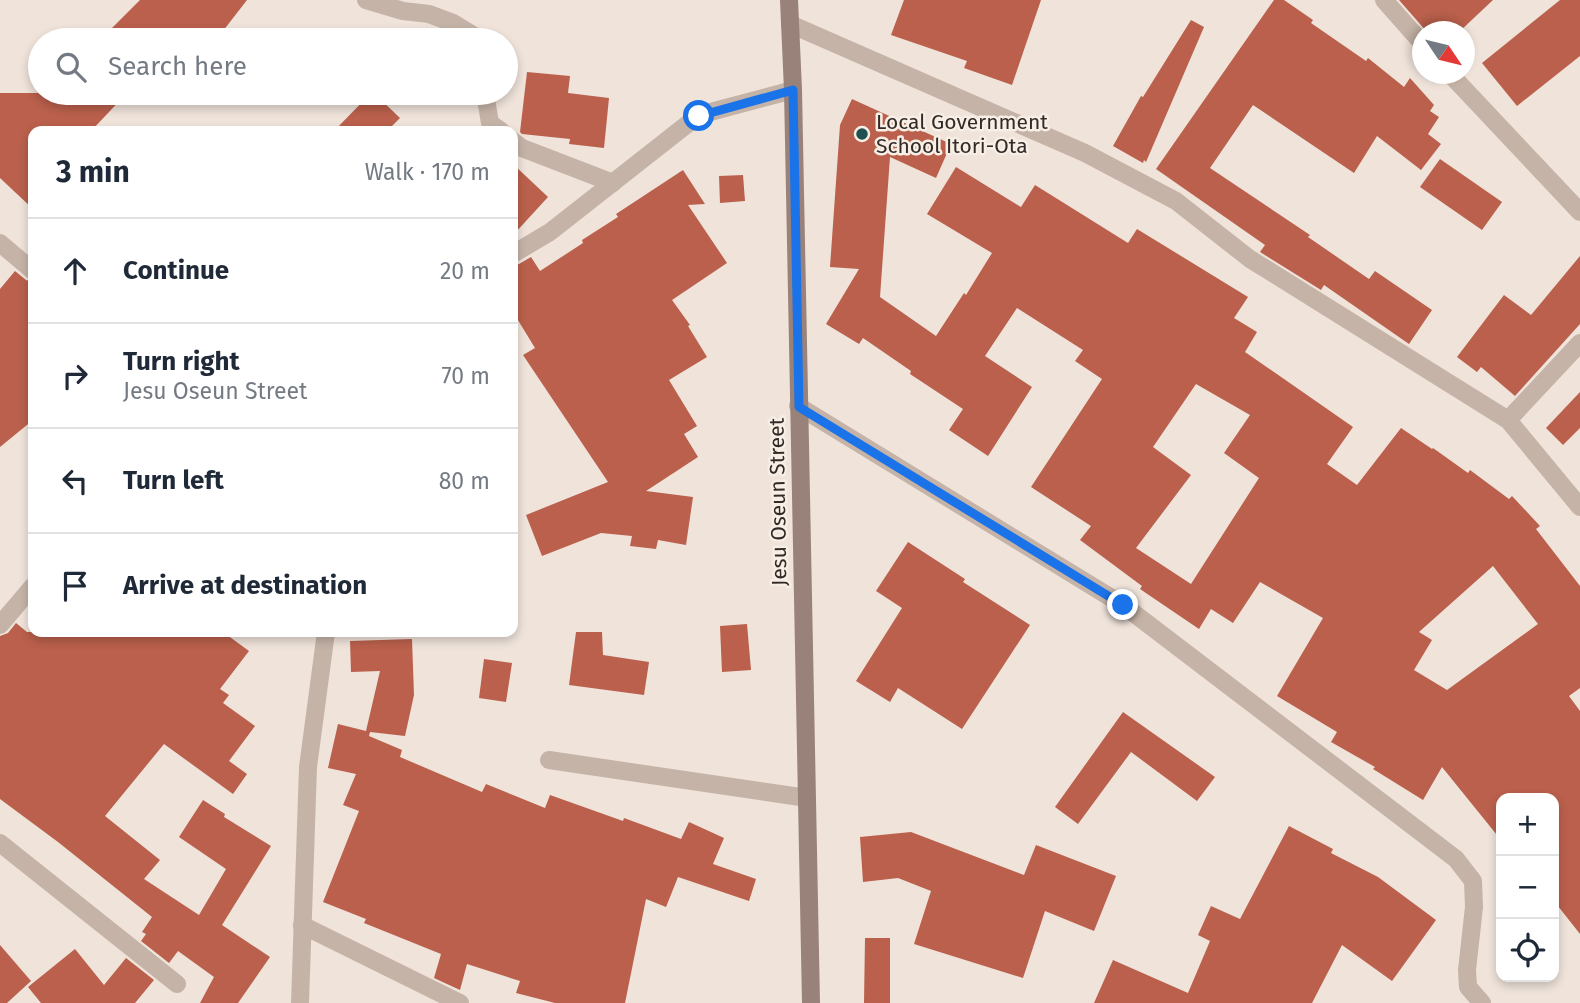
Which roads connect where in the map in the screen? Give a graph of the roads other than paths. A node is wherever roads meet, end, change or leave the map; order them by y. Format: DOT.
graph roads {
  1 [pos="366,0"];
  2 [pos="789,0"];
  3 [pos="1384,0"];
  4 [pos="790,24"];
  5 [pos="461,28"];
  6 [pos="1412,31"];
  7 [pos="1459,84"];
  8 [pos="793,90"];
  9 [pos="487,105"];
  10 [pos="495,126"];
  11 [pos="518,145"];
  12 [pos="613,183"];
  13 [pos="1580,212"];
  14 [pos="0,243"];
  15 [pos="518,251"];
  16 [pos="28,267"];
  17 [pos="1580,343"];
  18 [pos="799,407"];
  19 [pos="1508,421"];
  20 [pos="1580,508"];
  21 [pos="28,592"];
  22 [pos="0,625"];
  23 [pos="325,637"];
  24 [pos="549,761"];
  25 [pos="807,798"];
  26 [pos="0,843"];
  27 [pos="302,925"];
  28 [pos="177,984"];
  29 [pos="300,1003"];
  30 [pos="460,1003"];
  31 [pos="811,1003"];
  32 [pos="1482,1003"];
  1 -- 5 [label="street"];
  2 -- 4 [label="main road, Jesu Oseun Street"];
  3 -- 6 [label="street"];
  4 -- 8 [label="main road, Jesu Oseun Street"];
  4 -- 19 [label="street"];
  7 -- 13 [label="street"];
  8 -- 12 [label="street"];
  8 -- 18 [label="main road, Jesu Oseun Street"];
  9 -- 10 [label="street"];
  11 -- 12 [label="street"];
  12 -- 15 [label="street"];
  14 -- 16 [label="street"];
  17 -- 19 [label="street"];
  18 -- 25 [label="main road, Jesu Oseun Street"];
  18 -- 32 [label="street"];
  19 -- 20 [label="street"];
  21 -- 22 [label="street"];
  23 -- 27 [label="street"];
  24 -- 25 [label="street"];
  25 -- 31 [label="main road, Jesu Oseun Street"];
  26 -- 28 [label="street"];
  27 -- 29 [label="street"];
  27 -- 30 [label="street"];
}
